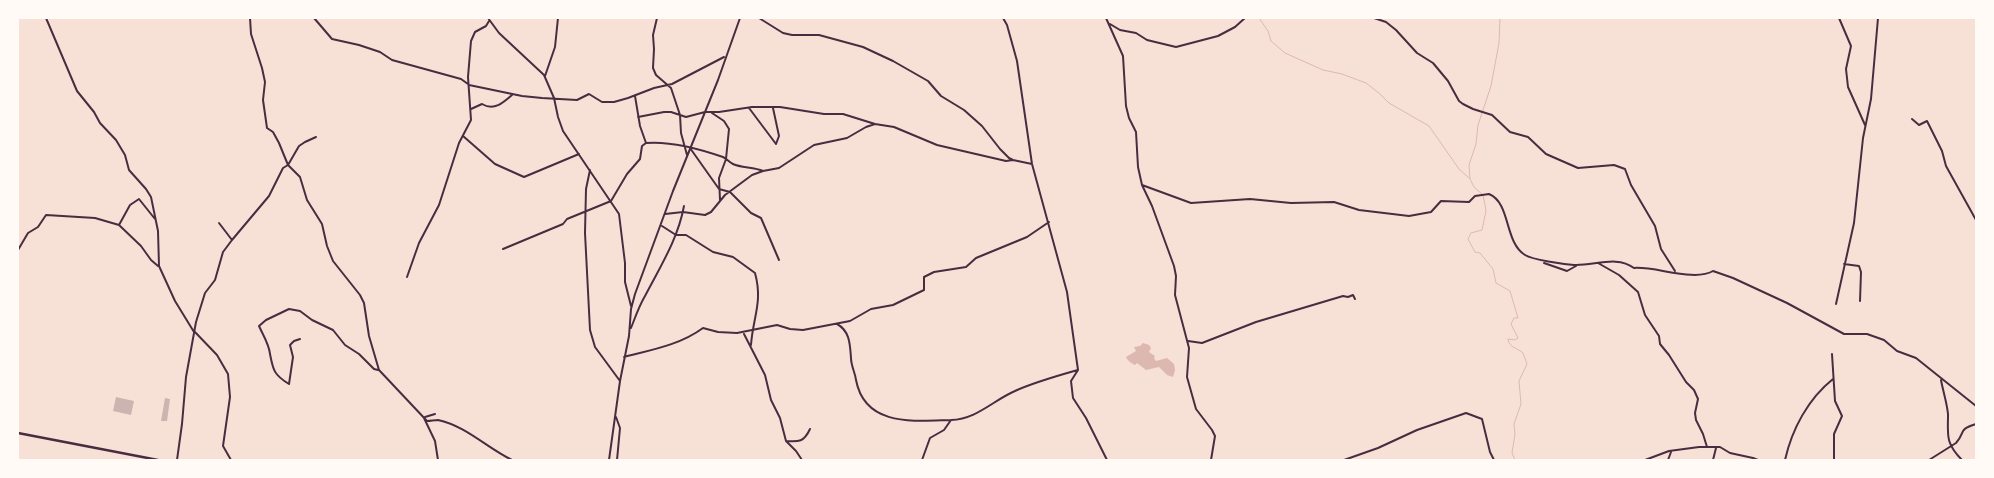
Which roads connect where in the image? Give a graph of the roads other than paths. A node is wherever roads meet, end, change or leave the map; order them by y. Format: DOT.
graph roads {
  1 [pos="46,18"];
  2 [pos="250,18"];
  3 [pos="314,18"];
  4 [pos="558,18"];
  5 [pos="656,18"];
  6 [pos="740,18"];
  7 [pos="758,18"];
  8 [pos="1003,18"];
  9 [pos="1106,18"];
  10 [pos="1245,18"];
  11 [pos="1374,18"];
  12 [pos="1839,18"];
  13 [pos="1878,18"];
  14 [pos="488,19"];
  15 [pos="1110,24"];
  16 [pos="725,56"];
  17 [pos="545,76"];
  18 [pos="469,84"];
  19 [pos="668,84"];
  20 [pos="513,94"];
  21 [pos="635,96"];
  22 [pos="554,98"];
  23 [pos="773,107"];
  24 [pos="748,108"];
  25 [pos="470,109"];
  26 [pos="705,112"];
  27 [pos="712,113"];
  28 [pos="680,115"];
  29 [pos="638,117"];
  30 [pos="1912,119"];
  31 [pos="875,124"];
  32 [pos="1865,125"];
  33 [pos="463,136"];
  34 [pos="316,137"];
  35 [pos="646,142"];
  36 [pos="686,147"];
  37 [pos="690,148"];
  38 [pos="579,154"];
  39 [pos="687,156"];
  40 [pos="726,158"];
  41 [pos="1013,160"];
  42 [pos="1032,164"];
  43 [pos="288,165"];
  44 [pos="590,170"];
  45 [pos="763,171"];
  46 [pos="1142,185"];
  47 [pos="719,189"];
  48 [pos="730,192"];
  49 [pos="611,201"];
  50 [pos="720,202"];
  51 [pos="684,206"];
  52 [pos="683,212"];
  53 [pos="586,213"];
  54 [pos="665,214"];
  55 [pos="156,220"];
  56 [pos="1976,220"];
  57 [pos="1049,222"];
  58 [pos="220,223"];
  59 [pos="119,225"];
  60 [pos="660,225"];
  61 [pos="676,235"];
  62 [pos="232,240"];
  63 [pos="503,249"];
  64 [pos="18,250"];
  65 [pos="778,260"];
  66 [pos="1597,262"];
  67 [pos="1544,263"];
  68 [pos="1578,264"];
  69 [pos="1844,264"];
  70 [pos="159,266"];
  71 [pos="1675,272"];
  72 [pos="407,277"];
  73 [pos="1355,299"];
  74 [pos="1860,301"];
  75 [pos="1836,304"];
  76 [pos="631,309"];
  77 [pos="837,324"];
  78 [pos="194,331"];
  79 [pos="630,331"];
  80 [pos="753,331"];
  81 [pos="744,333"];
  82 [pos="300,338"];
  83 [pos="1188,342"];
  84 [pos="751,344"];
  85 [pos="1832,354"];
  86 [pos="624,357"];
  87 [pos="1078,370"];
  88 [pos="379,371"];
  89 [pos="1833,378"];
  90 [pos="620,380"];
  91 [pos="1941,380"];
  92 [pos="1976,406"];
  93 [pos="434,414"];
  94 [pos="424,416"];
  95 [pos="616,418"];
  96 [pos="951,420"];
  97 [pos="1976,424"];
  98 [pos="810,429"];
  99 [pos="18,434"];
  100 [pos="786,441"];
  101 [pos="1952,445"];
  102 [pos="1707,447"];
  103 [pos="1716,448"];
  104 [pos="1672,452"];
  105 [pos="143,458"];
  106 [pos="140,460"];
  107 [pos="158,460"];
  108 [pos="177,460"];
  109 [pos="231,460"];
  110 [pos="438,460"];
  111 [pos="512,460"];
  112 [pos="609,460"];
  113 [pos="617,460"];
  114 [pos="802,460"];
  115 [pos="922,460"];
  116 [pos="930,460"];
  117 [pos="934,460"];
  118 [pos="947,460"];
  119 [pos="954,460"];
  120 [pos="1107,460"];
  121 [pos="1211,460"];
  122 [pos="1344,460"];
  123 [pos="1494,460"];
  124 [pos="1645,460"];
  125 [pos="1668,460"];
  126 [pos="1713,460"];
  127 [pos="1758,460"];
  128 [pos="1785,460"];
  129 [pos="1834,460"];
  130 [pos="1929,460"];
  131 [pos="1962,460"];
  1 -- 55 [label="street"];
  2 -- 43 [label="street"];
  3 -- 18 [label="street"];
  4 -- 17 [label="street"];
  5 -- 19 [label="street"];
  6 -- 16 [label="street"];
  7 -- 41 [label="street"];
  8 -- 42 [label="street"];
  9 -- 15 [label="street"];
  10 -- 15 [label="street"];
  11 -- 71 [label="street"];
  12 -- 32 [label="street"];
  13 -- 32 [label="street"];
  14 -- 17 [label="street"];
  14 -- 18 [label="street"];
  15 -- 46 [label="street"];
  16 -- 19 [label="street"];
  16 -- 26 [label="street"];
  17 -- 22 [label="street"];
  18 -- 20 [label="street"];
  18 -- 25 [label="street"];
  19 -- 21 [label="street"];
  19 -- 28 [label="street"];
  20 -- 22 [label="street"];
  20 -- 25 [label="street"];
  21 -- 22 [label="street"];
  21 -- 29 [label="street"];
  22 -- 38 [label="street"];
  23 -- 24 [label="street"];
  23 -- 24 [label="street"];
  23 -- 31 [label="street"];
  24 -- 27 [label="street"];
  25 -- 33 [label="street"];
  26 -- 27 [label="street"];
  26 -- 28 [label="street"];
  26 -- 37 [label="street"];
  27 -- 40 [label="street"];
  28 -- 29 [label="street"];
  28 -- 36 [label="street"];
  29 -- 35 [label="street"];
  30 -- 56 [label="street"];
  31 -- 41 [label="street"];
  31 -- 45 [label="street"];
  32 -- 69 [label="street"];
  33 -- 38 [label="street"];
  33 -- 72 [label="street"];
  34 -- 43 [label="street"];
  35 -- 36 [label="street"];
  35 -- 49 [label="street"];
  36 -- 37 [label="street"];
  36 -- 39 [label="street"];
  37 -- 39 [label="street"];
  37 -- 40 [label="street"];
  37 -- 47 [label="street"];
  38 -- 44 [label="street"];
  39 -- 54 [label="street"];
  40 -- 45 [label="street"];
  40 -- 47 [label="street"];
  41 -- 42 [label="street"];
  42 -- 57 [label="street"];
  43 -- 62 [label="street"];
  43 -- 88 [label="street"];
  44 -- 49 [label="street"];
  44 -- 53 [label="street"];
  45 -- 48 [label="street"];
  46 -- 68 [label="street"];
  46 -- 83 [label="street"];
  47 -- 48 [label="street"];
  47 -- 50 [label="street"];
  48 -- 50 [label="street"];
  48 -- 65 [label="street"];
  49 -- 53 [label="street"];
  49 -- 76 [label="street"];
  50 -- 52 [label="street"];
  51 -- 52 [label="street"];
  52 -- 54 [label="street"];
  52 -- 61 [label="street"];
  53 -- 63 [label="street"];
  53 -- 90 [label="street"];
  54 -- 60 [label="street"];
  55 -- 59 [label="street"];
  55 -- 70 [label="street"];
  57 -- 77 [label="street"];
  57 -- 87 [label="street"];
  58 -- 62 [label="street"];
  59 -- 64 [label="street"];
  59 -- 70 [label="street"];
  60 -- 61 [label="street"];
  60 -- 76 [label="street"];
  61 -- 79 [label="street"];
  61 -- 80 [label="street"];
  62 -- 78 [label="street"];
  66 -- 68 [label="street"];
  66 -- 71 [label="street"];
  66 -- 102 [label="street"];
  67 -- 68 [label="street"];
  69 -- 74 [label="street"];
  69 -- 75 [label="street"];
  70 -- 78 [label="street"];
  71 -- 91 [label="street"];
  73 -- 83 [label="street"];
  76 -- 79 [label="street"];
  77 -- 80 [label="street"];
  77 -- 96 [label="street"];
  78 -- 108 [label="street"];
  78 -- 109 [label="street"];
  79 -- 86 [label="street"];
  80 -- 81 [label="street"];
  80 -- 84 [label="street"];
  81 -- 84 [label="street"];
  81 -- 86 [label="street"];
  82 -- 88 [label="street"];
  83 -- 121 [label="street"];
  84 -- 100 [label="street"];
  85 -- 89 [label="street"];
  86 -- 90 [label="street"];
  87 -- 96 [label="street"];
  87 -- 120 [label="street"];
  88 -- 94 [label="street"];
  89 -- 128 [label="street"];
  89 -- 129 [label="street"];
  90 -- 95 [label="street"];
  91 -- 92 [label="street"];
  91 -- 101 [label="street"];
  93 -- 94 [label="street"];
  94 -- 110 [label="street"];
  94 -- 111 [label="street"];
  95 -- 112 [label="street"];
  95 -- 113 [label="street"];
  96 -- 115 [label="street"];
  97 -- 101 [label="street"];
  98 -- 100 [label="street"];
  99 -- 105 [label="street"];
  100 -- 114 [label="street"];
  101 -- 130 [label="street"];
  101 -- 131 [label="street"];
  102 -- 103 [label="street"];
  102 -- 104 [label="street"];
  103 -- 126 [label="street"];
  103 -- 127 [label="street"];
  104 -- 124 [label="street"];
  104 -- 125 [label="street"];
  105 -- 106 [label="street"];
  105 -- 107 [label="street"];
  116 -- 117 [label="street"];
  118 -- 119 [label="street"];
  122 -- 123 [label="street"];
}
